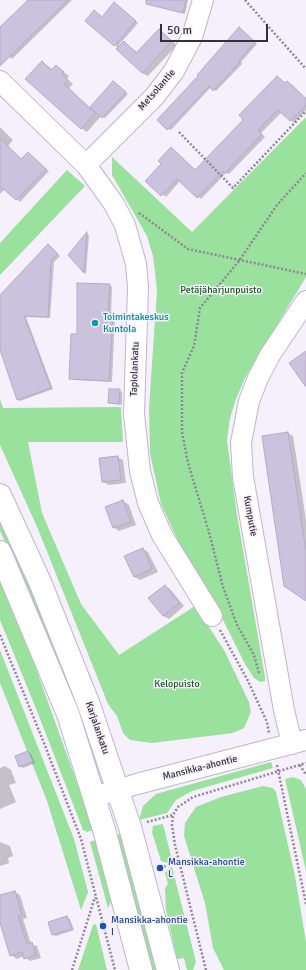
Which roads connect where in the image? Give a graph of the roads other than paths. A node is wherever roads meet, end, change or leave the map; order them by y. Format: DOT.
graph roads {
  1 [pos="203,0"];
  2 [pos="0,81"];
  3 [pos="86,165"];
  4 [pos="306,301"];
  5 [pos="0,495"];
  6 [pos="0,552"];
  7 [pos="212,616"];
  8 [pos="299,742"];
  9 [pos="118,789"];
  10 [pos="94,797"];
  11 [pos="141,970"];
  12 [pos="168,970"];
  1 -- 3 [label="street, Metsolantie"];
  2 -- 3 [label="street, Tapiolankatu"];
  3 -- 7 [label="street, Tapiolankatu"];
  4 -- 8 [label="street, Kumputie"];
  5 -- 9 [label="main road, Karjalankatu"];
  6 -- 10 [label="main road"];
  8 -- 9 [label="street, Mansikka-ahontie"];
  9 -- 10 [label="street, Mansikka-ahontie"];
  9 -- 12 [label="main road, Karjalankatu"];
  10 -- 11 [label="main road"];
}
